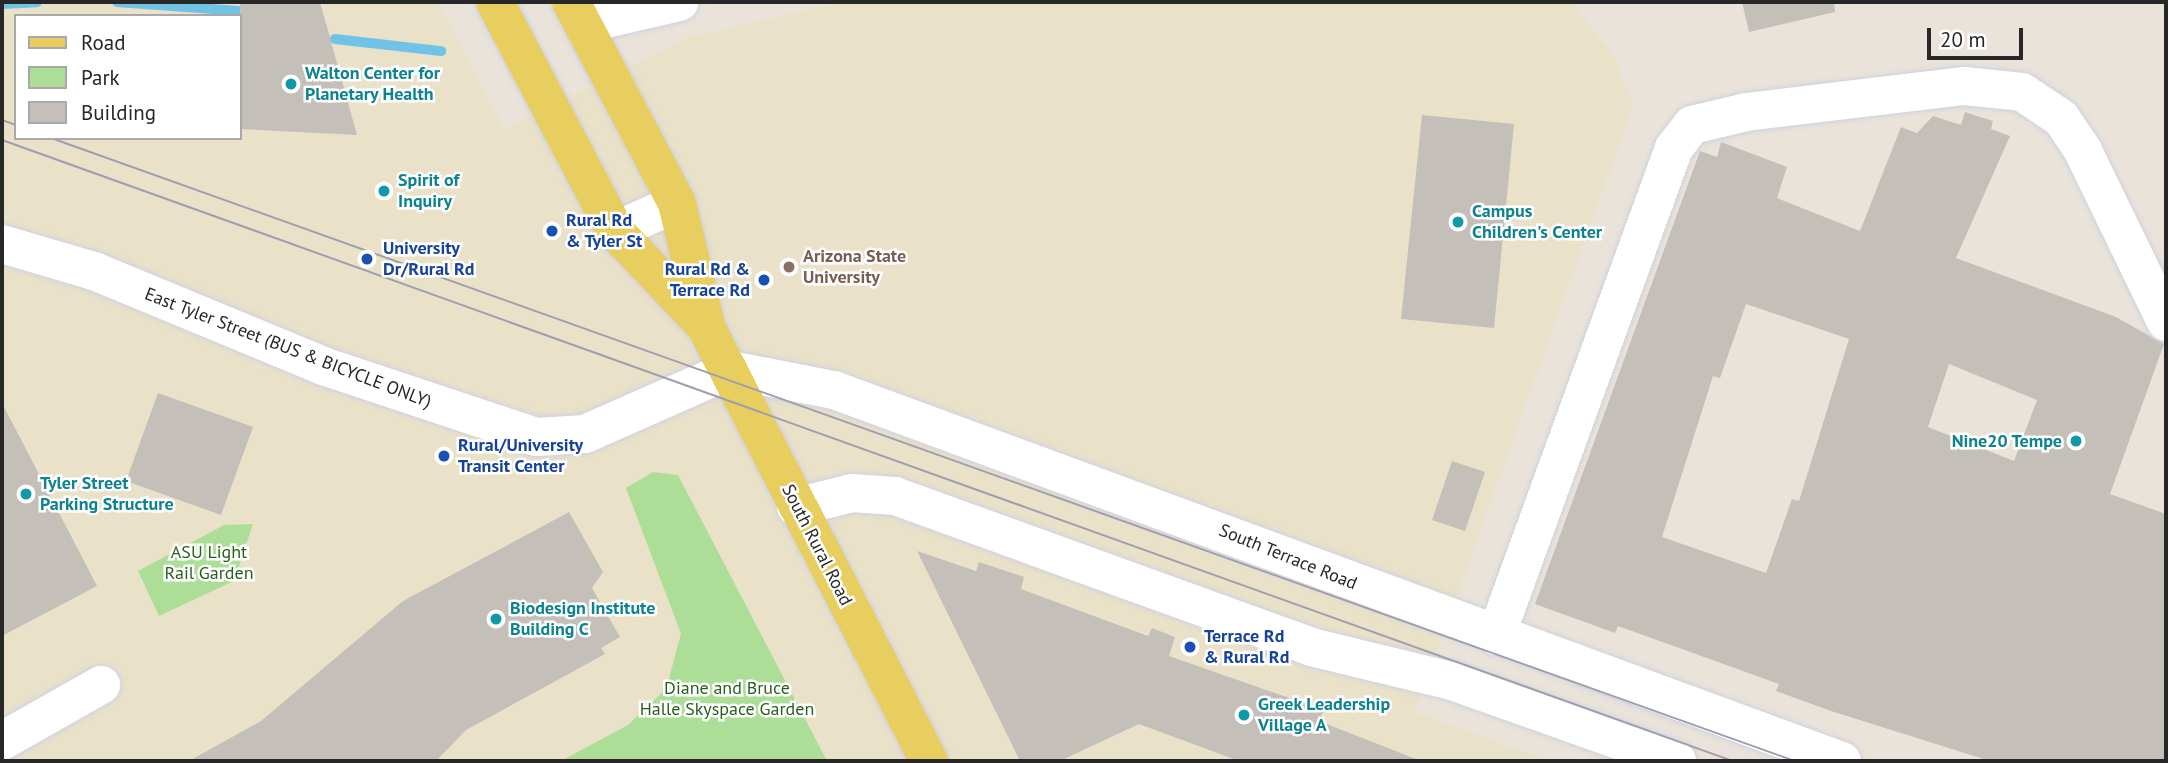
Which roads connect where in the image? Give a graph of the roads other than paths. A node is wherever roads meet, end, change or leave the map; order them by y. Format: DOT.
graph roads {
  1 [pos="495,2"];
  2 [pos="679,2"];
  3 [pos="578,13"];
  4 [pos="677,203"];
  5 [pos="615,231"];
  6 [pos="2,244"];
  7 [pos="2166,322"];
  8 [pos="706,327"];
  9 [pos="730,370"];
  10 [pos="796,507"];
  11 [pos="1496,636"];
  12 [pos="101,685"];
  13 [pos="2,741"];
  14 [pos="929,761"];
  15 [pos="1678,761"];
  16 [pos="1842,761"];
  1 -- 5 [label="main road, South Rural Road"];
  2 -- 3 [label="street"];
  3 -- 4 [label="main road, South Rural Road"];
  4 -- 5 [label="street"];
  4 -- 8 [label="main road, South Rural Road"];
  5 -- 8 [label="main road, South Rural Road"];
  6 -- 9 [label="street, East Tyler Street (BUS & BICYCLE ONLY)"];
  7 -- 11 [label="street"];
  8 -- 9 [label="main road, South Rural Road"];
  9 -- 10 [label="main road, South Rural Road"];
  9 -- 11 [label="street, South Terrace Road"];
  10 -- 14 [label="main road, South Rural Road"];
  10 -- 15 [label="street"];
  11 -- 16 [label="street, South Terrace Road"];
  12 -- 13 [label="street"];
}
